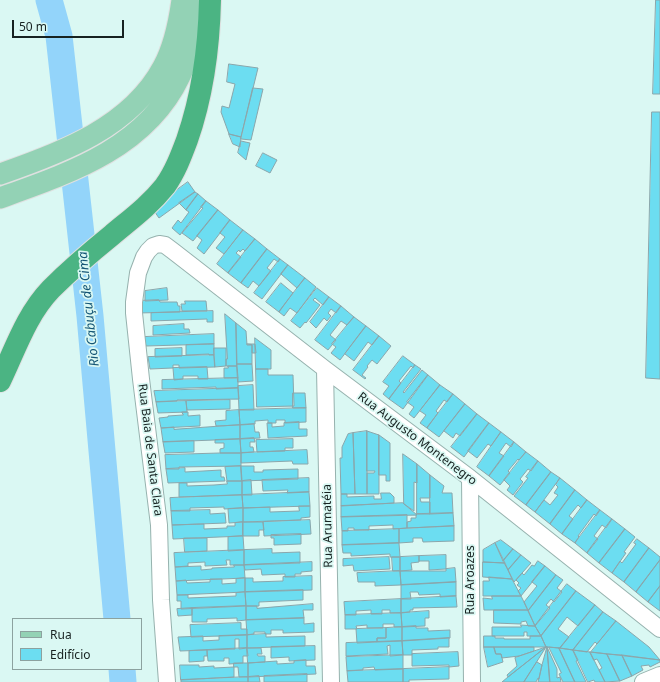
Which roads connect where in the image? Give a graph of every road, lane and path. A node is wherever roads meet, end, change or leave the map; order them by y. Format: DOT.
graph roads {
  1 [pos="182,0"];
  2 [pos="202,0"];
  3 [pos="210,0"];
  4 [pos="0,174"];
  5 [pos="0,198"];
  6 [pos="173,250"];
  7 [pos="325,369"];
  8 [pos="0,381"];
  9 [pos="470,478"];
  10 [pos="660,629"];
  11 [pos="660,675"];
  12 [pos="167,682"];
  13 [pos="331,682"];
  14 [pos="472,682"];
  15 [pos="643,682"];
  1 -- 4 [label="main road"];
  2 -- 5 [label="main road"];
  3 -- 8 [label="highway"];
  6 -- 7 [label="street, Rua Augusto Montenegro"];
  6 -- 12 [label="street, Rua Baia de Santa Clara"];
  7 -- 9 [label="street, Rua Augusto Montenegro"];
  7 -- 13 [label="street, Rua Arumatéia"];
  9 -- 10 [label="street, Rua Augusto Montenegro"];
  9 -- 14 [label="street, Rua Aroazes"];
  11 -- 15 [label="street"];
}
